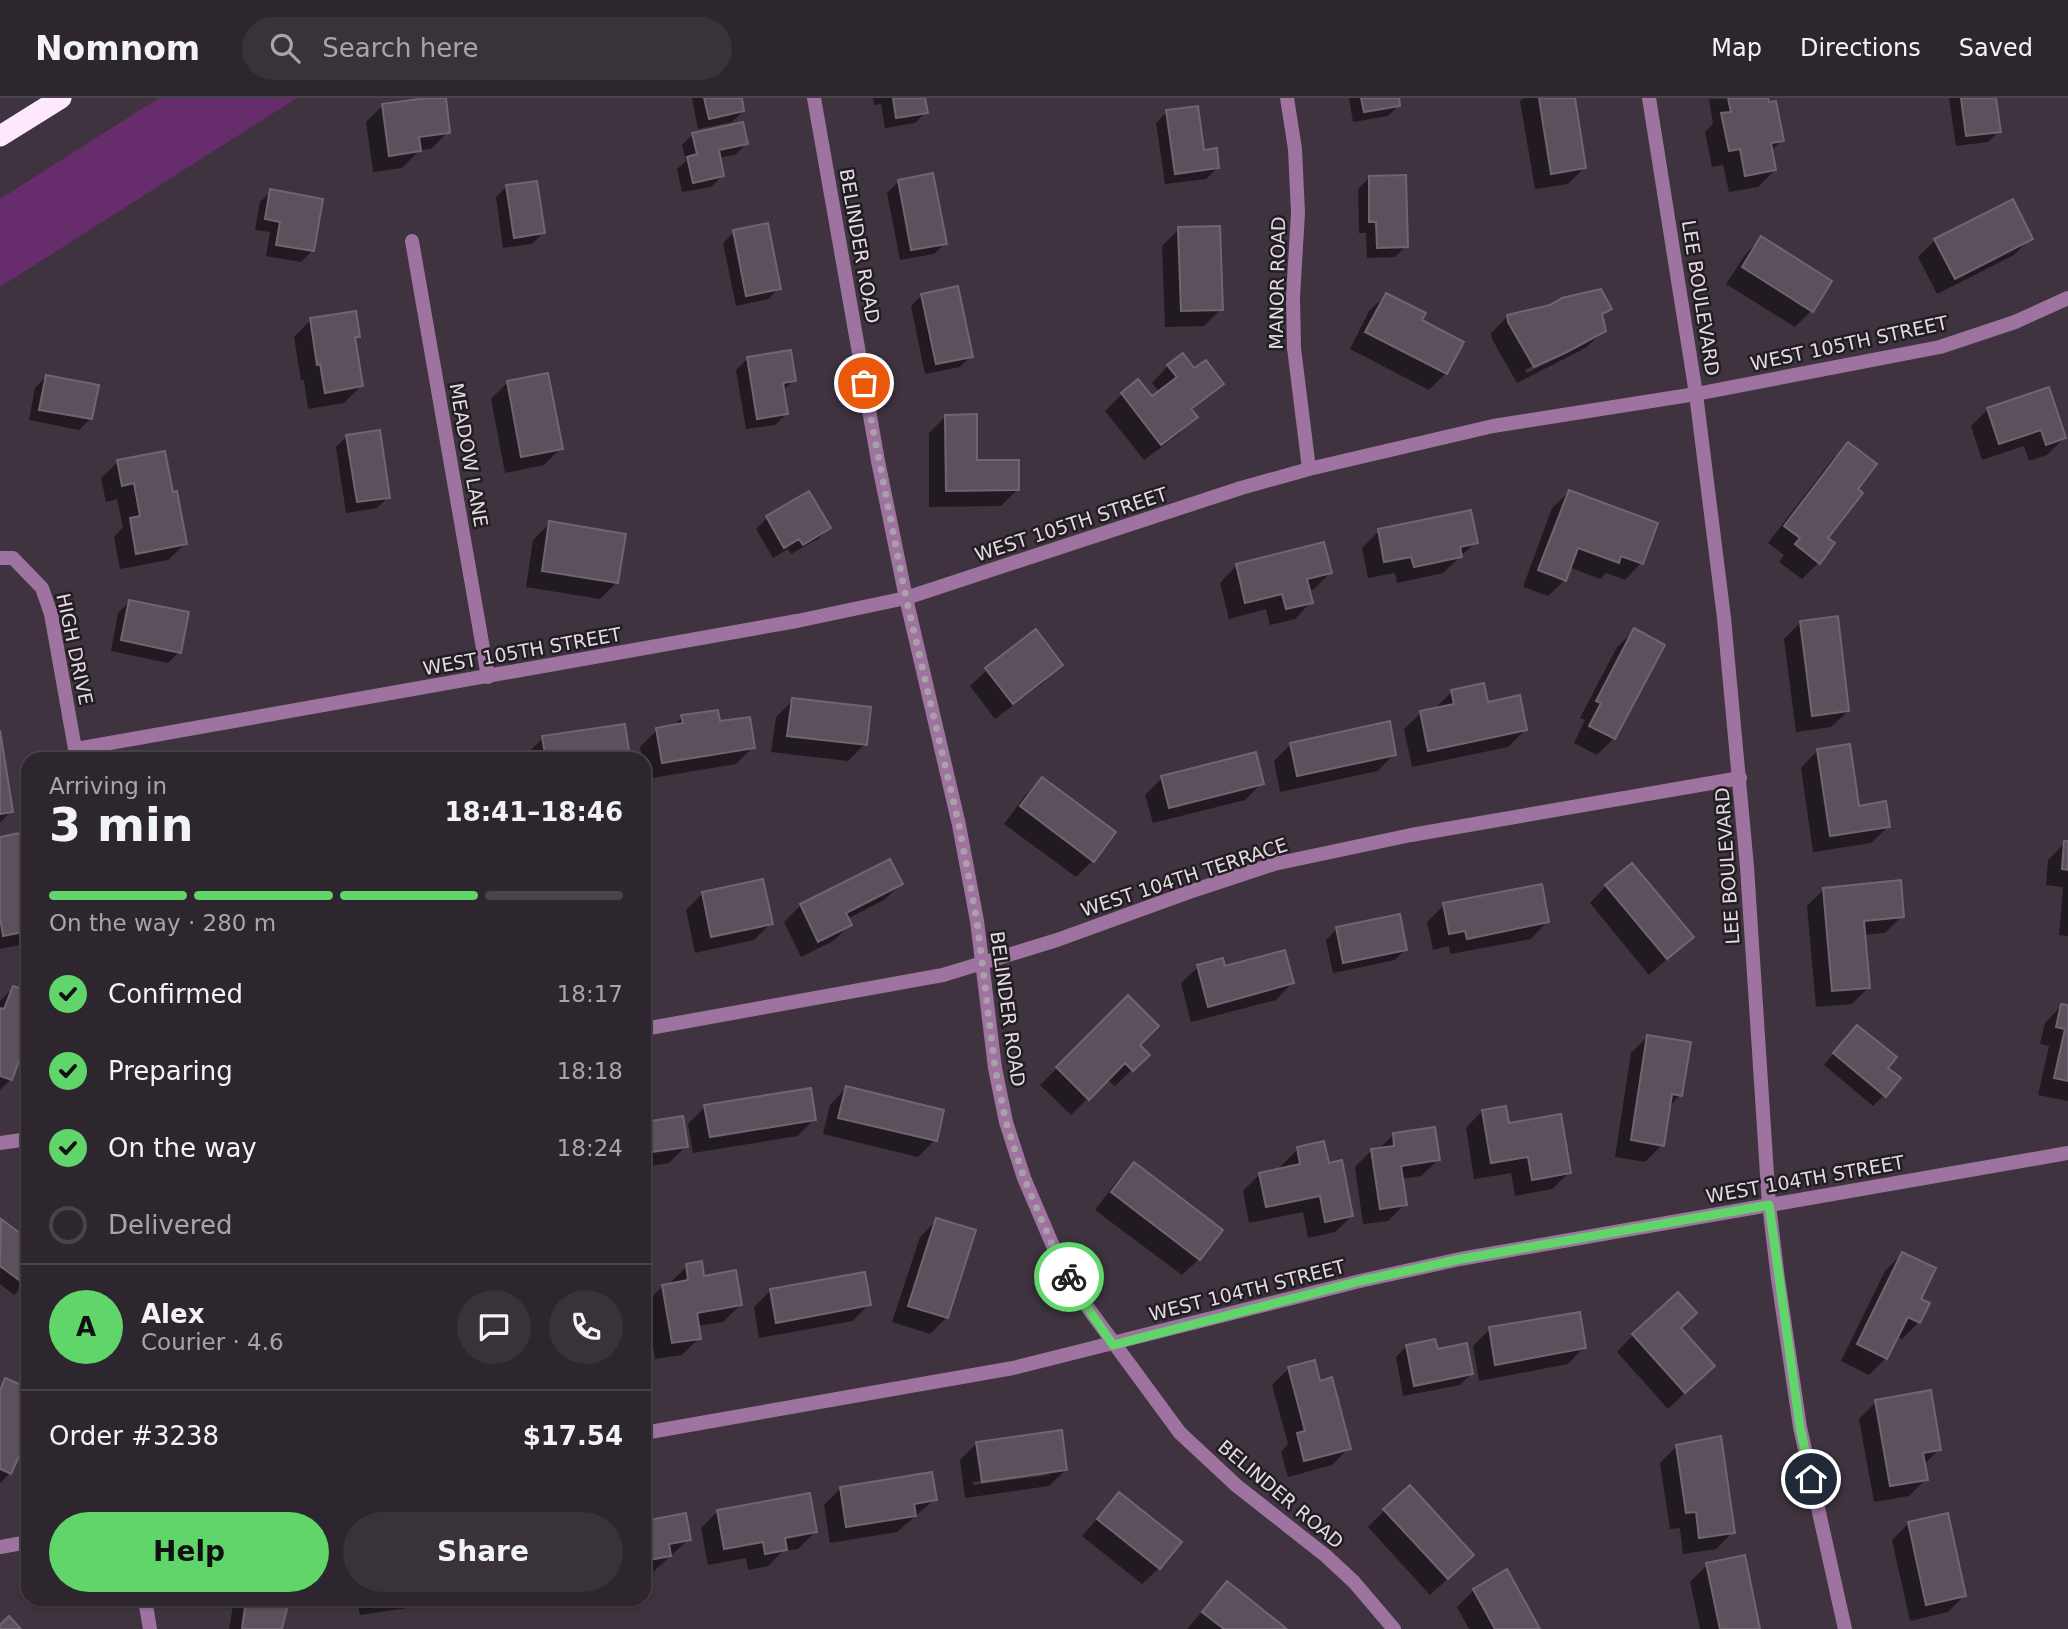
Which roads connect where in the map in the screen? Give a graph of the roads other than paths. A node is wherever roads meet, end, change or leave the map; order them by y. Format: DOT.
graph roads {
  1 [pos="61,98"];
  2 [pos="814,98"];
  3 [pos="1287,98"];
  4 [pos="1649,98"];
  5 [pos="0,136"];
  6 [pos="412,241"];
  7 [pos="2068,298"];
  8 [pos="1696,394"];
  9 [pos="1309,469"];
  10 [pos="6,558"];
  11 [pos="906,598"];
  12 [pos="488,677"];
  13 [pos="75,752"];
  14 [pos="92,752"];
  15 [pos="1740,778"];
  16 [pos="981,964"];
  17 [pos="651,1028"];
  18 [pos="21,1140"];
  19 [pos="0,1143"];
  20 [pos="2068,1153"];
  21 [pos="1769,1205"];
  22 [pos="1113,1345"];
  23 [pos="651,1432"];
  24 [pos="21,1543"];
  25 [pos="0,1547"];
  26 [pos="146,1606"];
  27 [pos="150,1629"];
  28 [pos="1394,1629"];
  29 [pos="1845,1629"];
  1 -- 5 [label="highway"];
  2 -- 11 [label="street, BELINDER ROAD"];
  3 -- 9 [label="street, MANOR ROAD"];
  4 -- 8 [label="street, LEE BOULEVARD"];
  6 -- 12 [label="street, MEADOW LANE"];
  7 -- 8 [label="street, WEST 105TH STREET"];
  8 -- 9 [label="street, WEST 105TH STREET"];
  8 -- 15 [label="street, LEE BOULEVARD"];
  9 -- 11 [label="street, WEST 105TH STREET"];
  10 -- 13 [label="street, HIGH DRIVE"];
  11 -- 12 [label="street, WEST 105TH STREET"];
  11 -- 16 [label="street, BELINDER ROAD"];
  12 -- 14 [label="street, WEST 105TH STREET"];
  15 -- 16 [label="street, WEST 104TH TERRACE"];
  15 -- 21 [label="street, LEE BOULEVARD"];
  16 -- 17 [label="street, WEST 104TH TERRACE"];
  16 -- 22 [label="street, BELINDER ROAD"];
  18 -- 19 [label="street"];
  20 -- 21 [label="street, WEST 104TH STREET"];
  21 -- 22 [label="street, WEST 104TH STREET"];
  21 -- 29 [label="street, LEE BOULEVARD"];
  22 -- 23 [label="street, WEST 104TH STREET"];
  22 -- 28 [label="street, BELINDER ROAD"];
  24 -- 25 [label="street"];
  26 -- 27 [label="street"];
}
